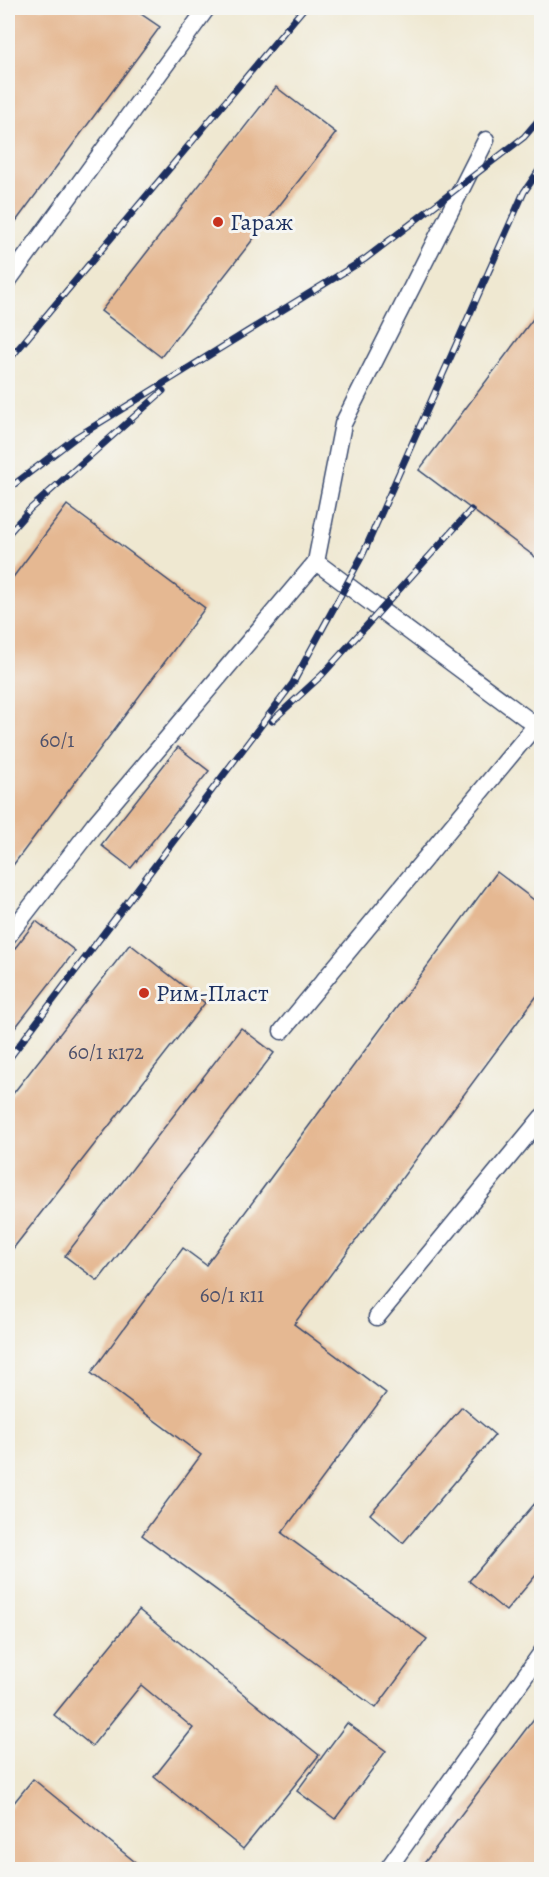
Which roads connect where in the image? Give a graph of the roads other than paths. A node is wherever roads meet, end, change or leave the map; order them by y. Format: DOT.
graph roads {
  1 [pos="207,8"];
  2 [pos="486,140"];
  3 [pos="8,282"];
  4 [pos="316,562"];
  5 [pos="538,728"];
  6 [pos="8,936"];
  7 [pos="282,1031"];
  8 [pos="542,1117"];
  9 [pos="377,1317"];
  10 [pos="542,1652"];
  11 [pos="387,1869"];
  1 -- 3 [label="lane"];
  2 -- 4 [label="lane"];
  4 -- 5 [label="lane"];
  4 -- 6 [label="lane"];
  5 -- 7 [label="lane"];
  8 -- 9 [label="lane"];
  10 -- 11 [label="lane"];
}
